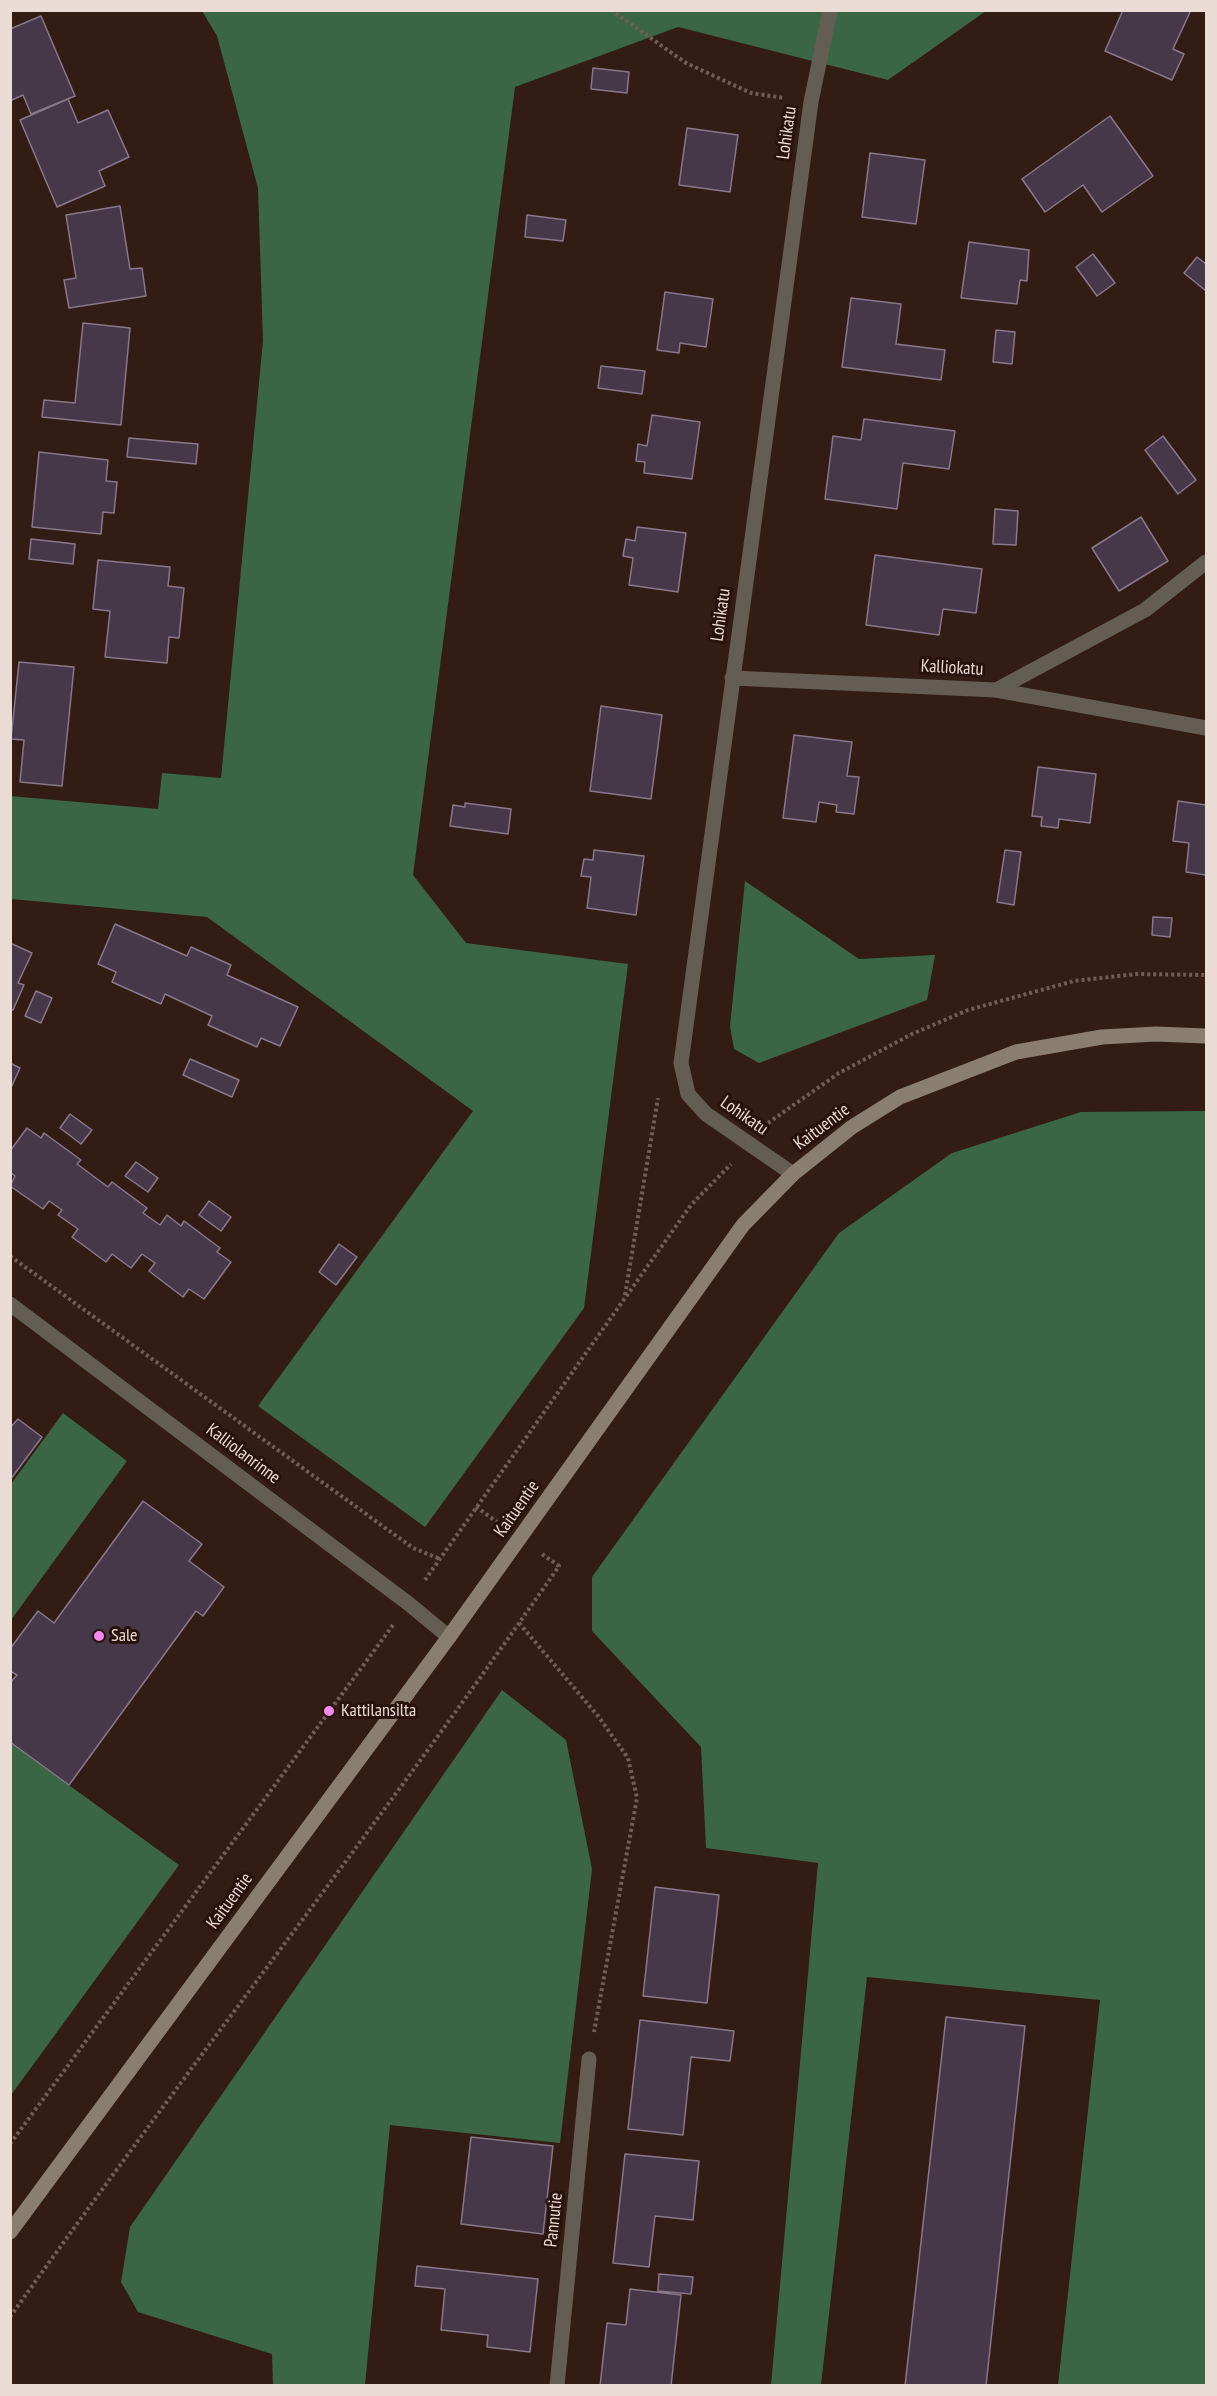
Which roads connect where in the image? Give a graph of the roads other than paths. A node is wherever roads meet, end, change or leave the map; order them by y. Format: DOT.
graph roads {
  1 [pos="830,10"];
  2 [pos="1206,562"];
  3 [pos="732,678"];
  4 [pos="996,690"];
  5 [pos="1206,728"];
  6 [pos="1206,1036"];
  7 [pos="793,1174"];
  8 [pos="10,1304"];
  9 [pos="449,1637"];
  10 [pos="589,2059"];
  11 [pos="10,2232"];
  12 [pos="557,2385"];
  1 -- 3 [label="street, Lohikatu"];
  2 -- 4 [label="street, Kalliokatu"];
  3 -- 4 [label="street, Kalliokatu"];
  3 -- 7 [label="street, Lohikatu"];
  4 -- 5 [label="street"];
  6 -- 7 [label="street, Kaituentie"];
  7 -- 9 [label="street, Kaituentie"];
  8 -- 9 [label="street, Kalliolanrinne"];
  9 -- 11 [label="street, Kaituentie"];
  10 -- 12 [label="street, Pannutie"];
}
